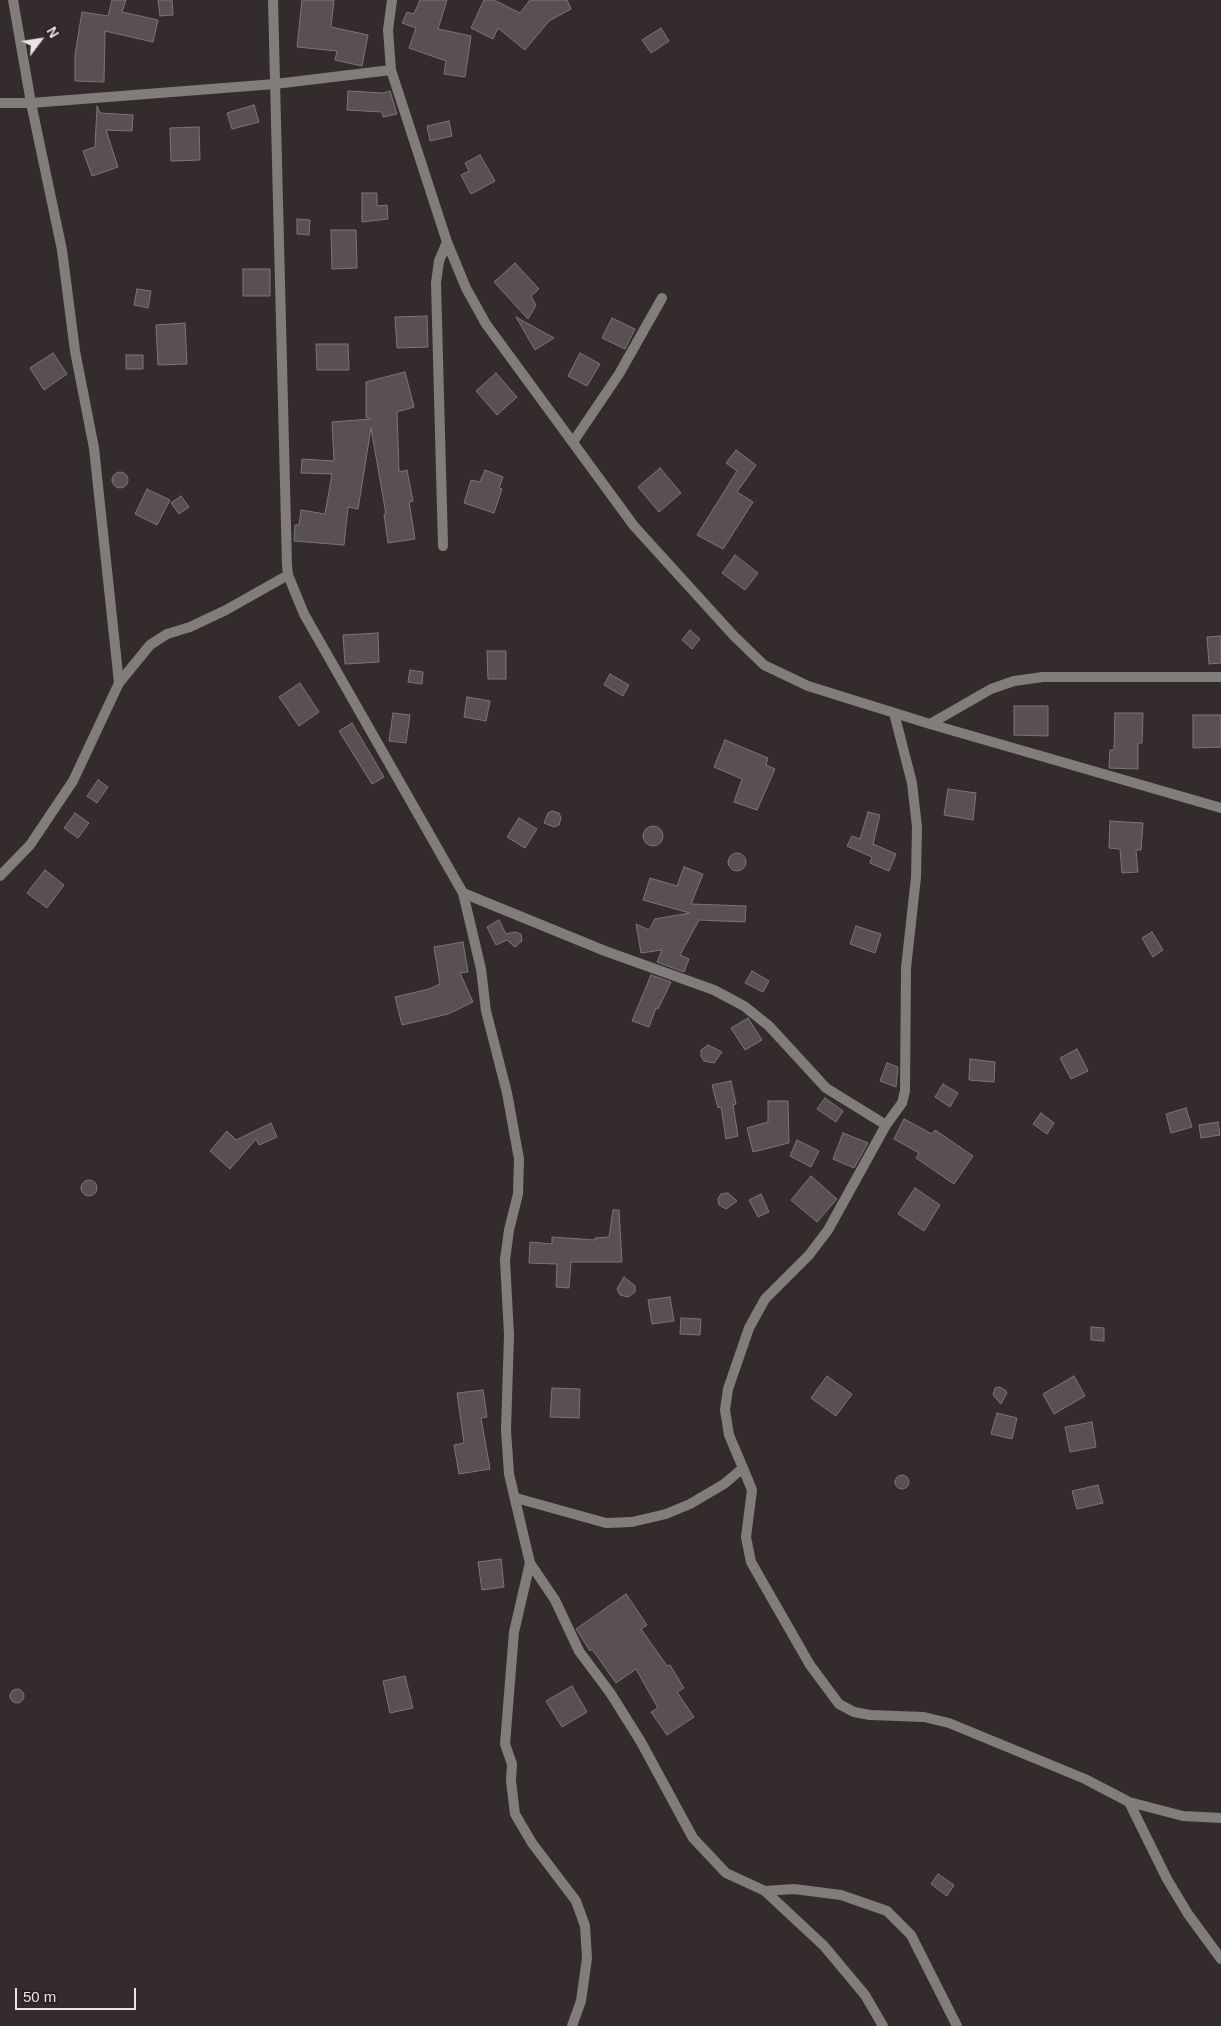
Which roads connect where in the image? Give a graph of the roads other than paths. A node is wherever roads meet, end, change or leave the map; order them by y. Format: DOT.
graph roads {
  1 [pos="13,0"];
  2 [pos="273,0"];
  3 [pos="392,0"];
  4 [pos="391,70"];
  5 [pos="275,84"];
  6 [pos="0,103"];
  7 [pos="31,104"];
  8 [pos="447,242"];
  9 [pos="662,298"];
  10 [pos="573,442"];
  11 [pos="443,546"];
  12 [pos="288,575"];
  13 [pos="1221,677"];
  14 [pos="120,683"];
  15 [pos="894,713"];
  16 [pos="930,724"];
  17 [pos="1221,808"];
  18 [pos="0,876"];
  19 [pos="463,893"];
  20 [pos="886,1125"];
  21 [pos="743,1468"];
  22 [pos="516,1498"];
  23 [pos="530,1563"];
  24 [pos="1128,1802"];
  25 [pos="1221,1818"];
  26 [pos="765,1891"];
  27 [pos="1221,1959"];
  28 [pos="572,2026"];
  29 [pos="883,2026"];
  30 [pos="958,2026"];
  1 -- 7 [label="street"];
  2 -- 5 [label="street"];
  3 -- 4 [label="street"];
  4 -- 5 [label="street"];
  4 -- 8 [label="street"];
  5 -- 7 [label="street"];
  5 -- 12 [label="street"];
  6 -- 7 [label="street"];
  7 -- 14 [label="street"];
  8 -- 10 [label="street"];
  8 -- 11 [label="street"];
  9 -- 10 [label="street"];
  10 -- 15 [label="street"];
  12 -- 14 [label="street"];
  12 -- 19 [label="street"];
  13 -- 16 [label="street"];
  14 -- 18 [label="street"];
  15 -- 16 [label="street"];
  15 -- 20 [label="street"];
  16 -- 17 [label="street"];
  19 -- 20 [label="street"];
  19 -- 22 [label="street"];
  20 -- 21 [label="street"];
  21 -- 22 [label="street"];
  21 -- 24 [label="street"];
  22 -- 23 [label="street"];
  23 -- 26 [label="street"];
  23 -- 28 [label="street"];
  24 -- 25 [label="street"];
  24 -- 27 [label="street"];
  26 -- 29 [label="street"];
  26 -- 30 [label="street"];
}
